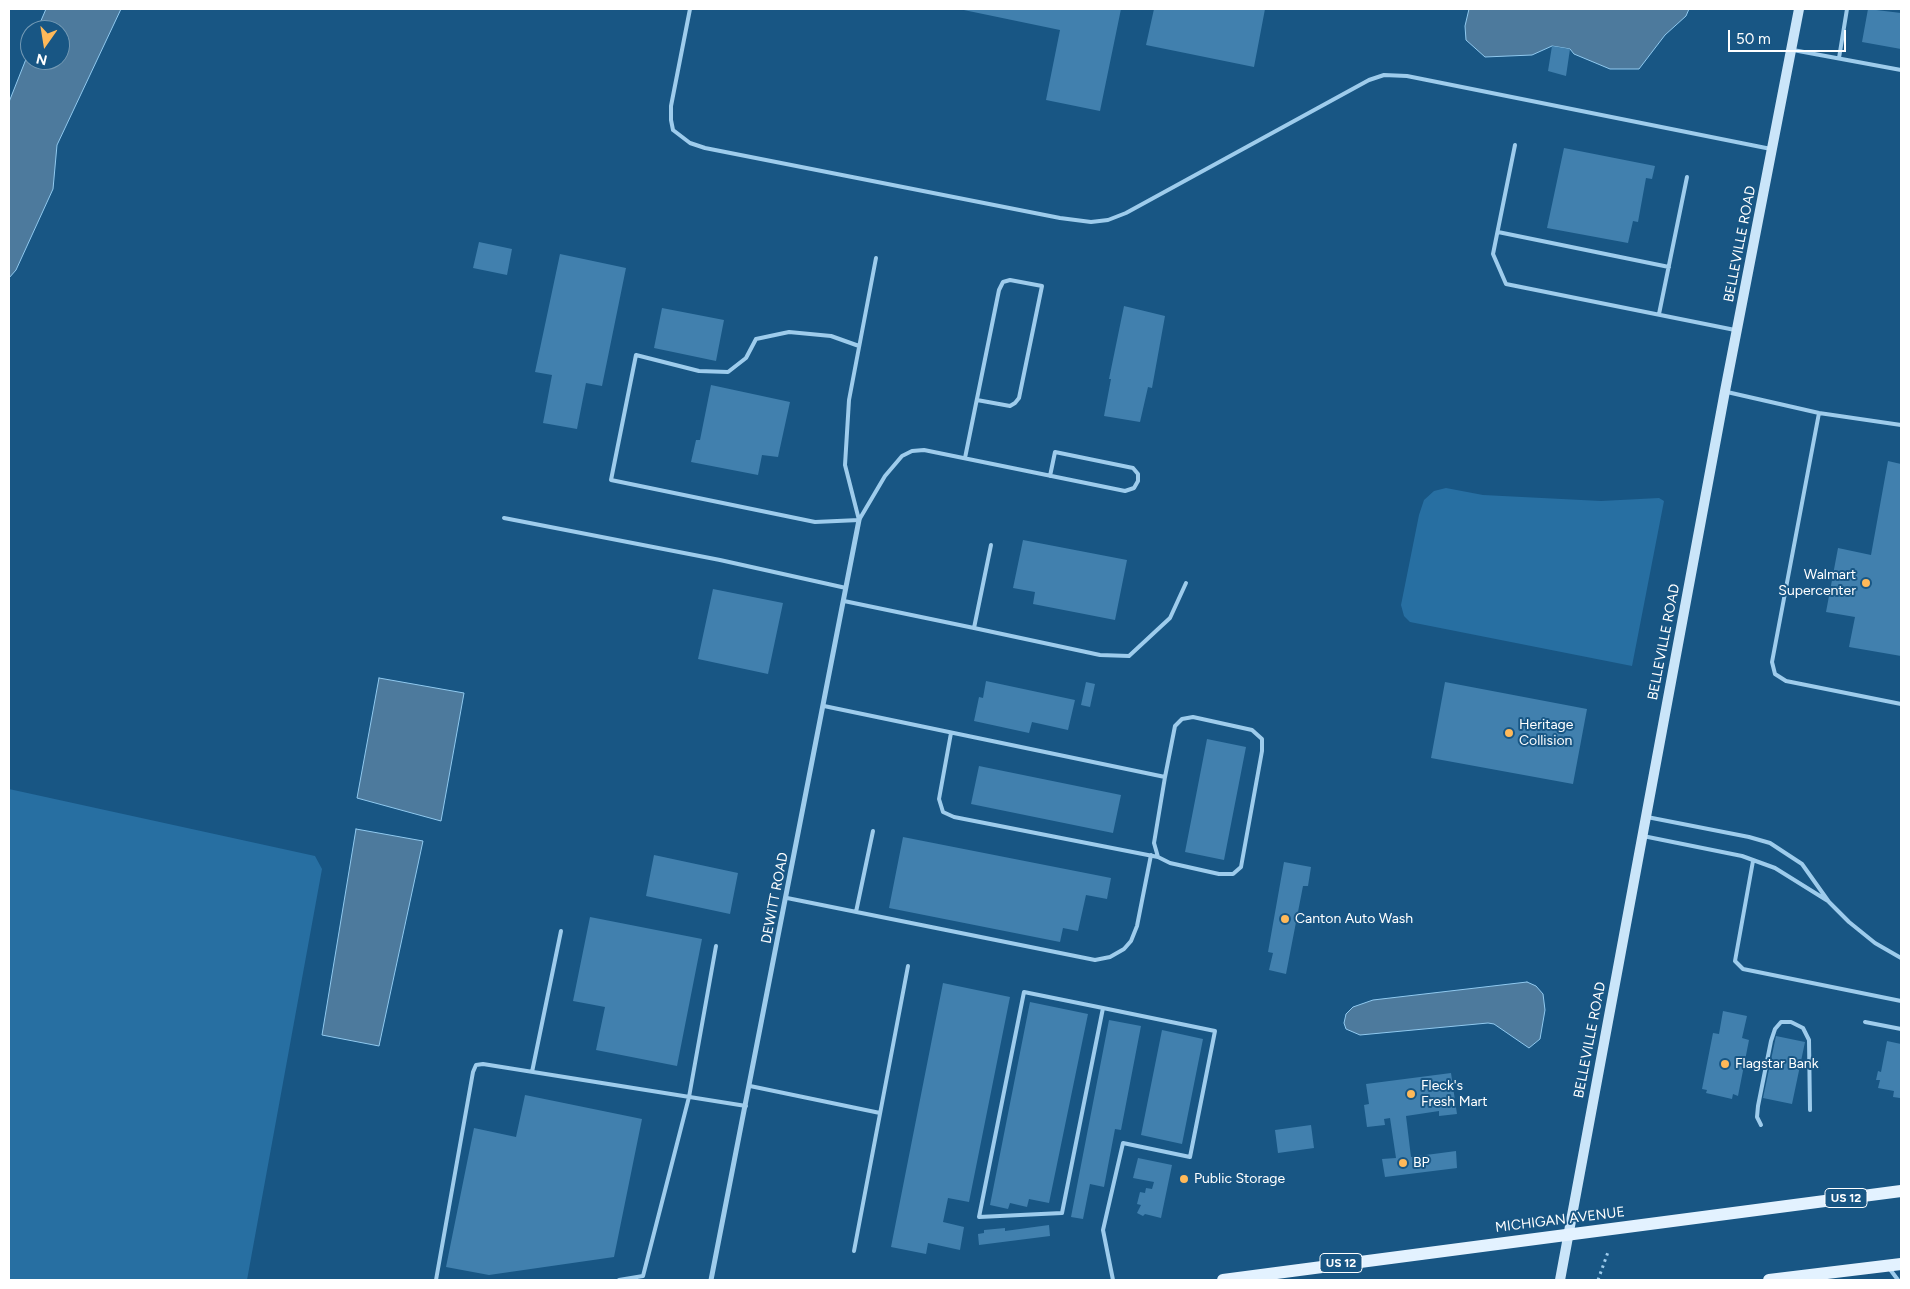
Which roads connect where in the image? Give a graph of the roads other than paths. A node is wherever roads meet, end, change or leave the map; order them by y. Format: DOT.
graph roads {
  1 [pos="690,9"];
  2 [pos="1799,9"];
  3 [pos="1847,9"];
  4 [pos="1791,49"];
  5 [pos="1839,58"];
  6 [pos="1901,70"];
  7 [pos="1516,145"];
  8 [pos="1772,149"];
  9 [pos="1688,178"];
  10 [pos="1498,232"];
  11 [pos="876,258"];
  12 [pos="1669,267"];
  13 [pos="1659,314"];
  14 [pos="1737,330"];
  15 [pos="859,346"];
  16 [pos="1725,391"];
  17 [pos="977,400"];
  18 [pos="1819,413"];
  19 [pos="1901,425"];
  20 [pos="965,458"];
  21 [pos="1050,476"];
  22 [pos="504,518"];
  23 [pos="859,520"];
  24 [pos="991,545"];
  25 [pos="1186,583"];
  26 [pos="846,588"];
  27 [pos="844,601"];
  28 [pos="974,628"];
  29 [pos="1901,704"];
  30 [pos="824,706"];
  31 [pos="951,733"];
  32 [pos="1166,777"];
  33 [pos="1646,816"];
  34 [pos="872,832"];
  35 [pos="1642,836"];
  36 [pos="1151,855"];
  37 [pos="1158,857"];
  38 [pos="1753,861"];
  39 [pos="787,898"];
  40 [pos="1829,902"];
  41 [pos="856,912"];
  42 [pos="560,931"];
  43 [pos="716,946"];
  44 [pos="1901,958"];
  45 [pos="908,966"];
  46 [pos="1901,1001"];
  47 [pos="1103,1008"];
  48 [pos="1865,1022"];
  49 [pos="1901,1029"];
  50 [pos="532,1072"];
  51 [pos="750,1086"];
  52 [pos="689,1097"];
  53 [pos="746,1106"];
  54 [pos="1810,1110"];
  55 [pos="880,1113"];
  56 [pos="1761,1125"];
  57 [pos="1901,1191"];
  58 [pos="1568,1234"];
  59 [pos="854,1251"];
  60 [pos="1901,1264"];
  61 [pos="1888,1266"];
  62 [pos="436,1280"];
  63 [pos="619,1280"];
  64 [pos="711,1280"];
  65 [pos="1113,1280"];
  66 [pos="1222,1280"];
  67 [pos="1560,1280"];
  68 [pos="1769,1280"];
  69 [pos="1898,1280"];
  1 -- 8 [label="lane"];
  2 -- 4 [label="main road, BELLEVILLE ROAD"];
  3 -- 5 [label="lane"];
  4 -- 5 [label="lane"];
  4 -- 8 [label="main road, BELLEVILLE ROAD"];
  5 -- 6 [label="lane"];
  7 -- 10 [label="lane"];
  8 -- 14 [label="main road, BELLEVILLE ROAD"];
  9 -- 12 [label="lane"];
  10 -- 12 [label="lane"];
  10 -- 13 [label="lane"];
  11 -- 15 [label="lane"];
  12 -- 13 [label="lane"];
  13 -- 14 [label="lane"];
  14 -- 16 [label="main road, BELLEVILLE ROAD"];
  15 -- 23 [label="lane"];
  15 -- 23 [label="lane"];
  16 -- 18 [label="lane"];
  16 -- 33 [label="main road, BELLEVILLE ROAD"];
  17 -- 17 [label="lane"];
  17 -- 20 [label="lane"];
  18 -- 19 [label="lane"];
  18 -- 29 [label="lane"];
  20 -- 21 [label="lane"];
  20 -- 23 [label="lane"];
  21 -- 21 [label="lane"];
  22 -- 26 [label="lane"];
  23 -- 26 [label="street, DEWITT ROAD"];
  24 -- 28 [label="lane"];
  25 -- 28 [label="lane"];
  26 -- 27 [label="street, DEWITT ROAD"];
  27 -- 28 [label="lane"];
  27 -- 30 [label="street, DEWITT ROAD"];
  30 -- 31 [label="lane"];
  30 -- 39 [label="street, DEWITT ROAD"];
  31 -- 32 [label="lane"];
  31 -- 36 [label="lane"];
  32 -- 37 [label="lane"];
  32 -- 37 [label="lane"];
  33 -- 35 [label="main road, BELLEVILLE ROAD"];
  33 -- 40 [label="lane"];
  34 -- 41 [label="lane"];
  35 -- 38 [label="lane"];
  35 -- 58 [label="main road, BELLEVILLE ROAD"];
  36 -- 37 [label="lane"];
  36 -- 41 [label="lane"];
  38 -- 40 [label="lane"];
  38 -- 46 [label="lane"];
  39 -- 41 [label="lane"];
  39 -- 51 [label="street, DEWITT ROAD"];
  40 -- 44 [label="lane"];
  42 -- 50 [label="lane"];
  43 -- 52 [label="lane"];
  45 -- 55 [label="lane"];
  47 -- 47 [label="lane"];
  47 -- 65 [label="lane"];
  48 -- 49 [label="lane"];
  50 -- 52 [label="lane"];
  50 -- 62 [label="lane"];
  51 -- 53 [label="street, DEWITT ROAD"];
  51 -- 55 [label="lane"];
  52 -- 53 [label="lane"];
  52 -- 63 [label="lane"];
  53 -- 64 [label="street, DEWITT ROAD"];
  54 -- 56 [label="lane"];
  55 -- 59 [label="lane"];
  57 -- 58 [label="main road, MICHIGAN AVENUE / US 12"];
  58 -- 66 [label="main road, MICHIGAN AVENUE / US 12"];
  58 -- 67 [label="main road, BELLEVILLE ROAD"];
  60 -- 61 [label="main road"];
  61 -- 68 [label="main road"];
  61 -- 69 [label="lane"];
}
